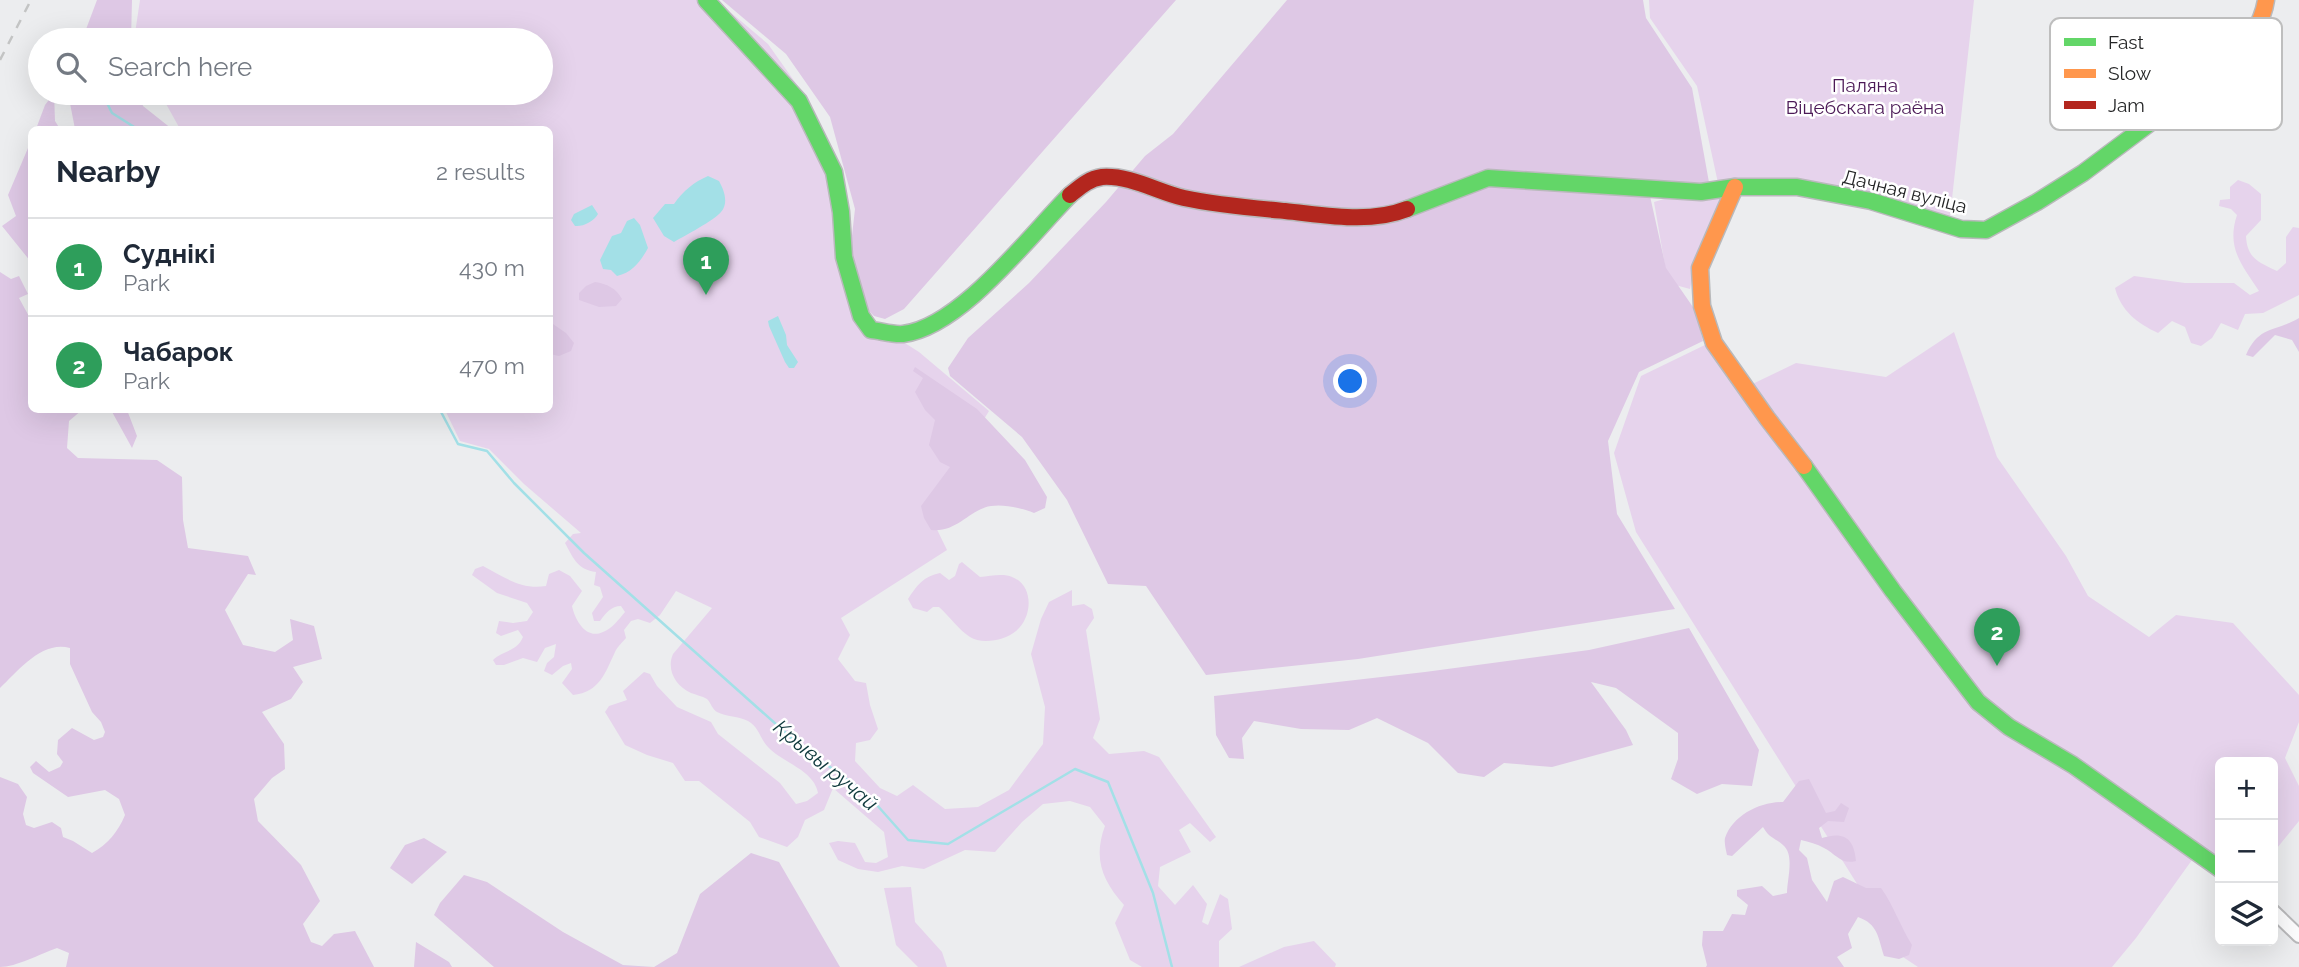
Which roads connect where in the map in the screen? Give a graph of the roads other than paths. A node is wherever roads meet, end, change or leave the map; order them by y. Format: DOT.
graph roads {
  1 [pos="706,0"];
  2 [pos="2266,0"];
  3 [pos="2260,18"];
  4 [pos="2140,130"];
  5 [pos="1735,187"];
  6 [pos="2215,865"];
  7 [pos="2278,916"];
  8 [pos="2299,936"];
  1 -- 5 [label="street, Дачная вуліца"];
  2 -- 3 [label="street, Дачная вуліца"];
  4 -- 5 [label="street, Дачная вуліца"];
  5 -- 6 [label="street"];
  7 -- 8 [label="street"];
}
